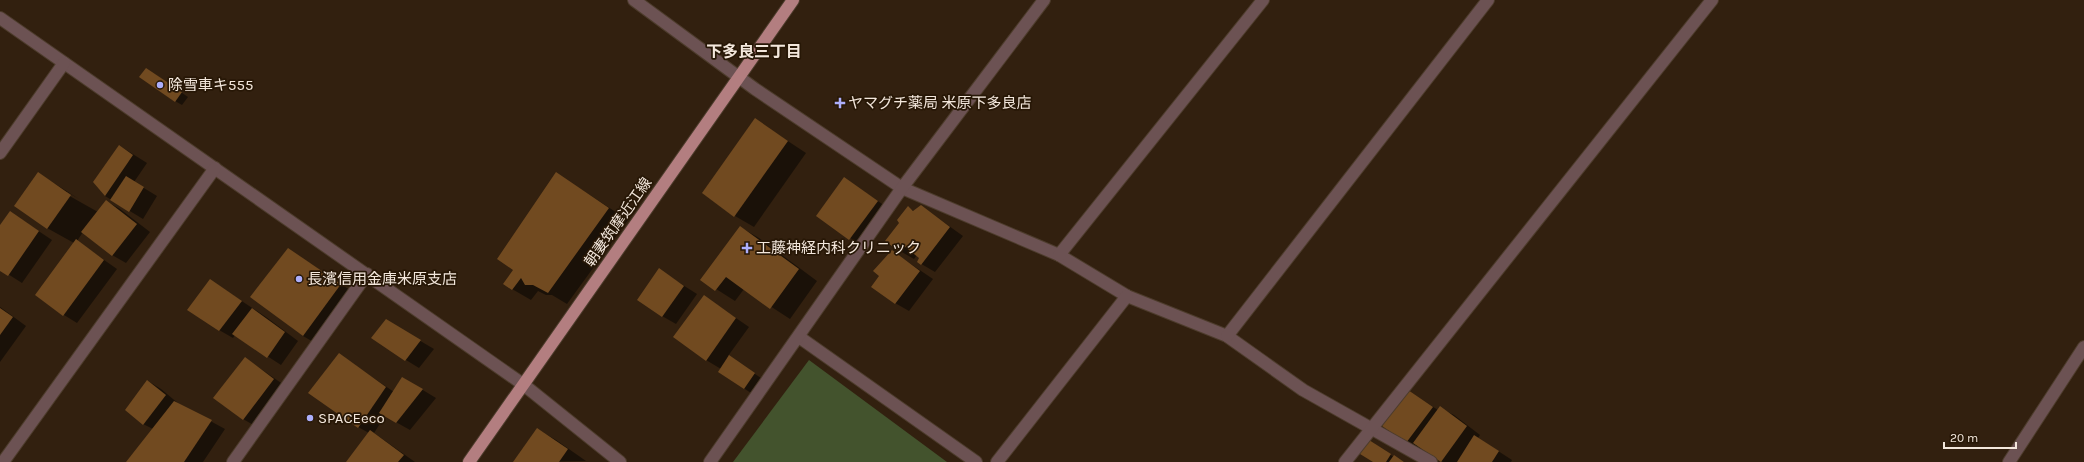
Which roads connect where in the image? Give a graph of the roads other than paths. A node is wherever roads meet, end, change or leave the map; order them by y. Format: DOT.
graph roads {
  1 [pos="634,0"];
  2 [pos="793,0"];
  3 [pos="1044,0"];
  4 [pos="1263,0"];
  5 [pos="1488,0"];
  6 [pos="1712,0"];
  7 [pos="0,18"];
  8 [pos="64,63"];
  9 [pos="738,77"];
  10 [pos="0,153"];
  11 [pos="216,168"];
  12 [pos="902,188"];
  13 [pos="1059,255"];
  14 [pos="367,274"];
  15 [pos="1126,296"];
  16 [pos="1227,336"];
  17 [pos="799,337"];
  18 [pos="2084,347"];
  19 [pos="524,385"];
  20 [pos="1370,430"];
  21 [pos="3,462"];
  22 [pos="233,462"];
  23 [pos="470,462"];
  24 [pos="620,462"];
  25 [pos="710,462"];
  26 [pos="976,462"];
  27 [pos="997,462"];
  28 [pos="1346,462"];
  29 [pos="1431,462"];
  30 [pos="2009,462"];
  1 -- 9 [label="street"];
  2 -- 9 [label="main road, 朝妻筑摩近江線"];
  3 -- 12 [label="street"];
  4 -- 13 [label="street"];
  5 -- 16 [label="street"];
  6 -- 20 [label="street"];
  7 -- 8 [label="street"];
  8 -- 10 [label="street"];
  8 -- 11 [label="street"];
  9 -- 12 [label="street"];
  9 -- 19 [label="main road, 朝妻筑摩近江線"];
  11 -- 14 [label="street"];
  11 -- 21 [label="street"];
  12 -- 13 [label="street"];
  12 -- 17 [label="street"];
  13 -- 15 [label="street"];
  14 -- 19 [label="street"];
  14 -- 22 [label="street"];
  15 -- 16 [label="street"];
  15 -- 27 [label="street"];
  16 -- 20 [label="street"];
  17 -- 25 [label="street"];
  17 -- 26 [label="street"];
  18 -- 30 [label="street"];
  19 -- 23 [label="main road, 朝妻筑摩近江線"];
  19 -- 24 [label="street"];
  20 -- 28 [label="street"];
  20 -- 29 [label="street"];
}
